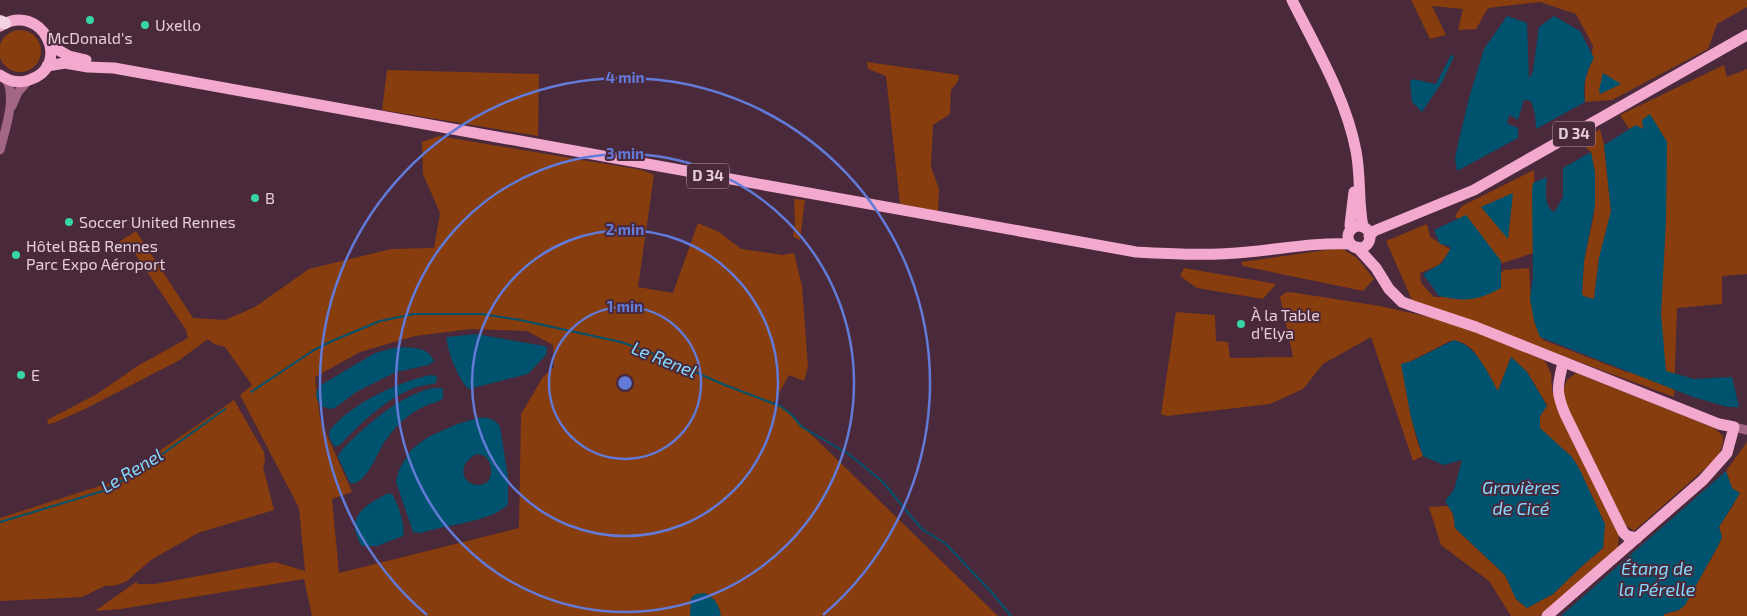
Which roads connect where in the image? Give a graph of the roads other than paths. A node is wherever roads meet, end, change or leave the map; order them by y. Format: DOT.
graph roads {
  1 [pos="1292,0"];
  2 [pos="2,23"];
  3 [pos="1747,35"];
  4 [pos="50,46"];
  5 [pos="47,66"];
  6 [pos="114,68"];
  7 [pos="3,77"];
  8 [pos="28,81"];
  9 [pos="7,118"];
  10 [pos="0,150"];
  11 [pos="1359,236"];
  12 [pos="1563,362"];
  13 [pos="1734,427"];
  14 [pos="1747,430"];
  15 [pos="1623,532"];
  16 [pos="1637,538"];
  17 [pos="1619,552"];
  18 [pos="1547,616"];
  1 -- 11 [label="main road"];
  2 -- 4 [label="main road"];
  3 -- 11 [label="main road, D 34"];
  4 -- 5 [label="main road"];
  4 -- 6 [label="main road, D 34"];
  5 -- 6 [label="main road, D 34"];
  5 -- 8 [label="main road"];
  6 -- 11 [label="main road, D 34"];
  7 -- 8 [label="main road"];
  7 -- 9 [label="street"];
  8 -- 9 [label="street"];
  9 -- 10 [label="street"];
  11 -- 12 [label="main road"];
  12 -- 13 [label="main road"];
  12 -- 15 [label="main road"];
  13 -- 14 [label="street"];
  13 -- 16 [label="main road"];
  15 -- 16 [label="main road"];
  15 -- 17 [label="main road"];
  16 -- 17 [label="main road"];
  17 -- 18 [label="main road"];
}
